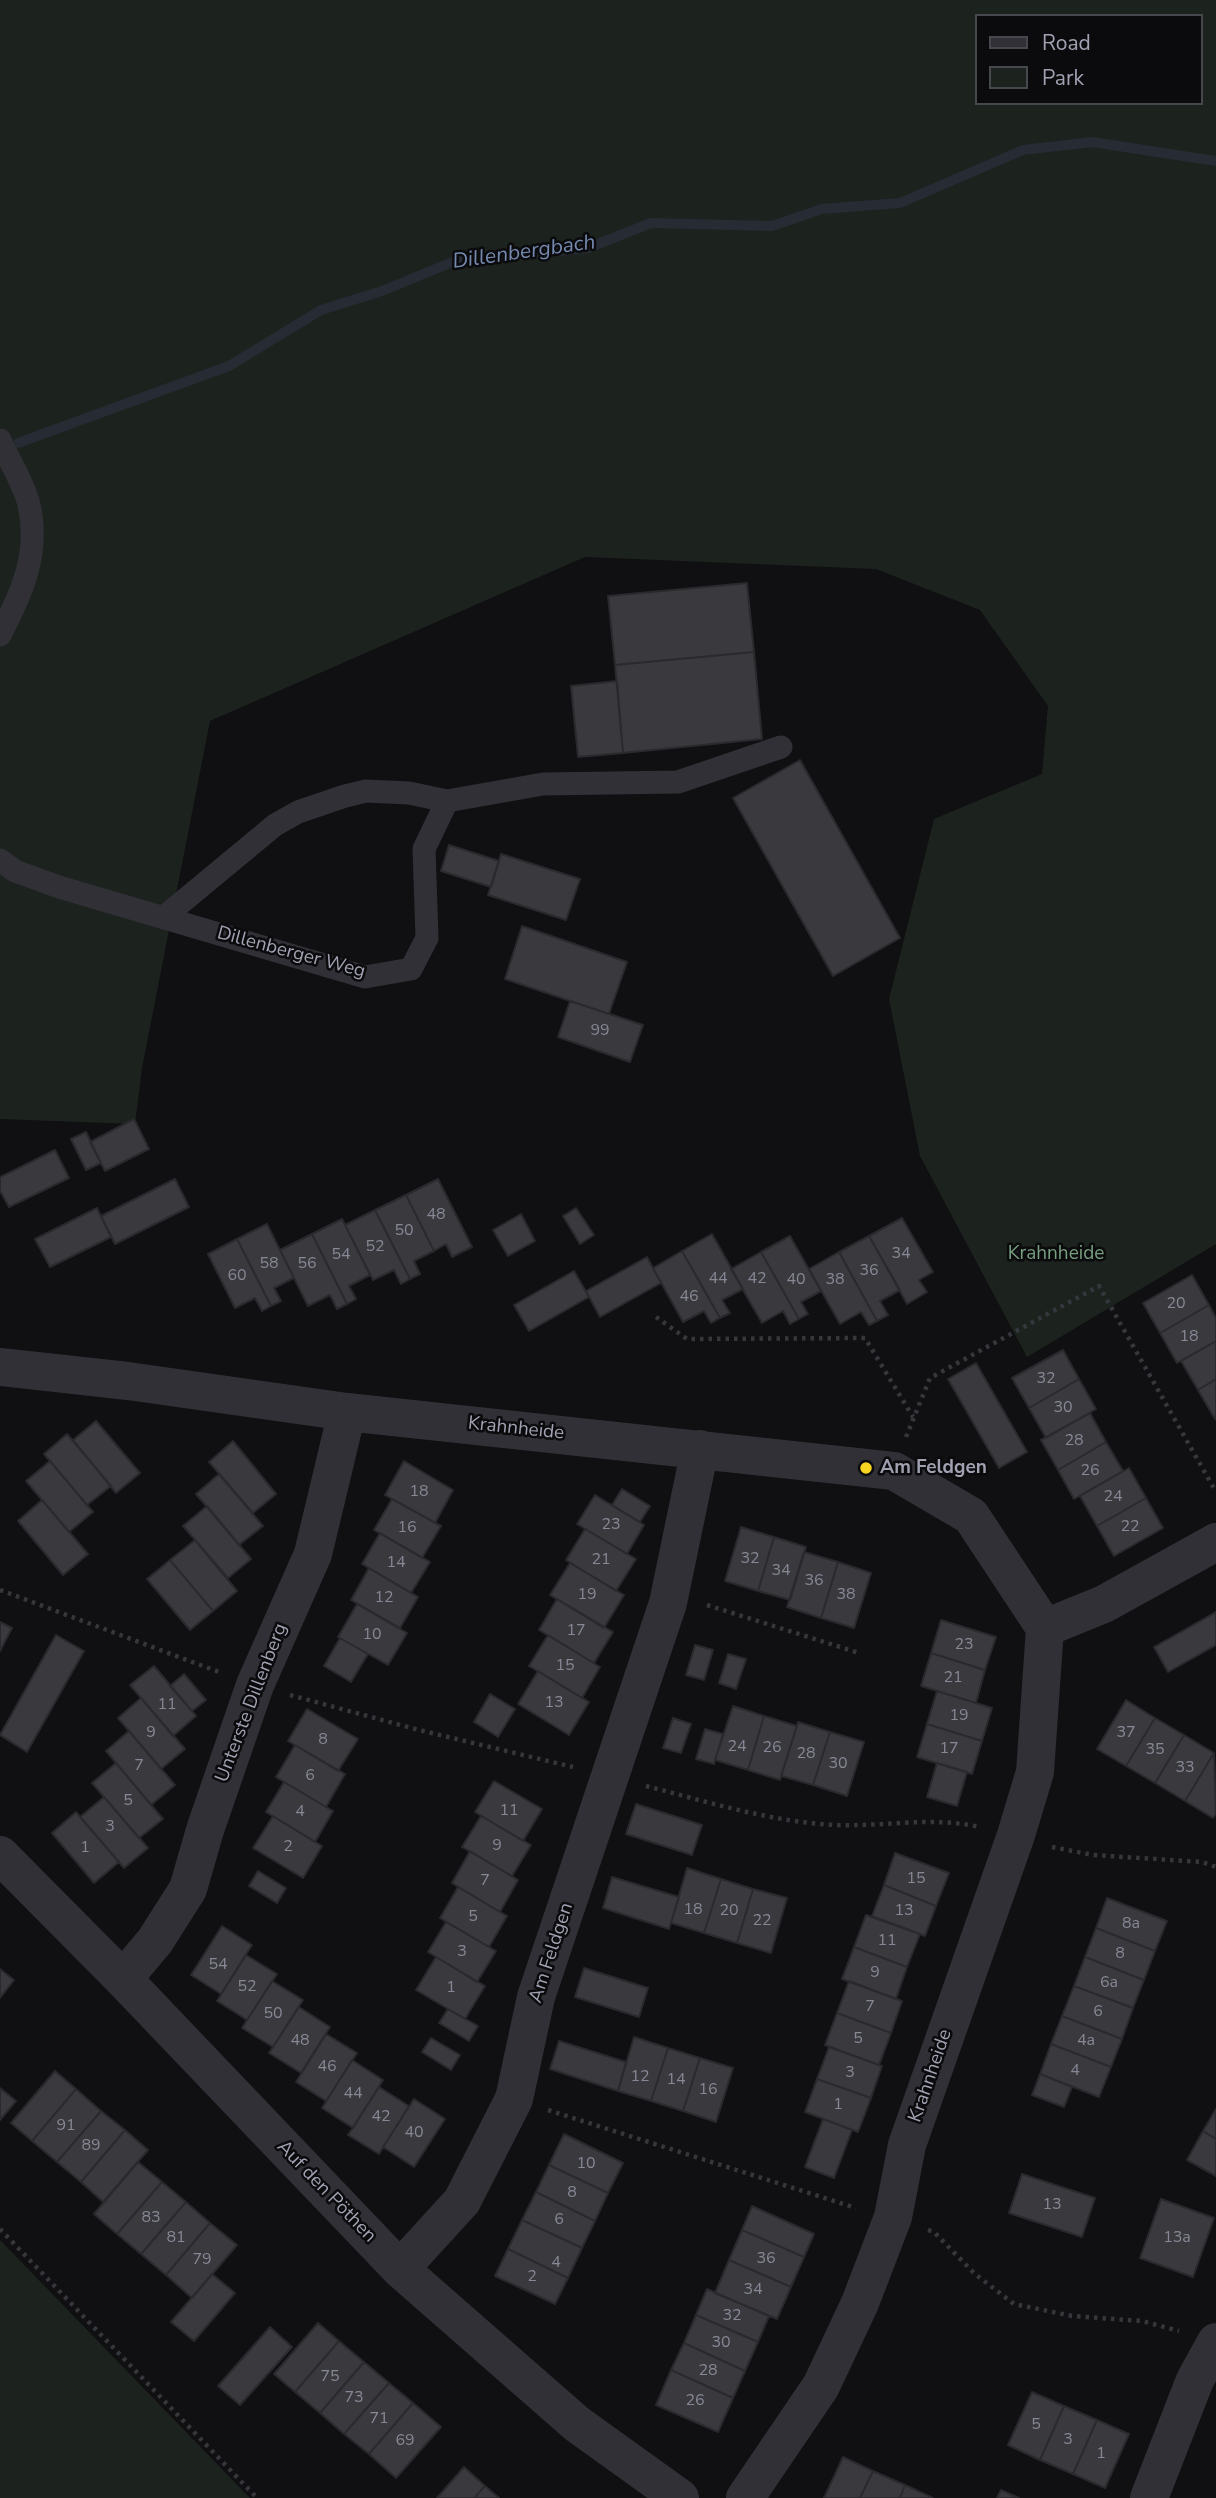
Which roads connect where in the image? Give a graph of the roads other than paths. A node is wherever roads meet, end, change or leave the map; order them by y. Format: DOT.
graph roads {
  1 [pos="0,440"];
  2 [pos="0,635"];
  3 [pos="781,747"];
  4 [pos="447,801"];
  5 [pos="0,860"];
  6 [pos="164,917"];
  7 [pos="0,1367"];
  8 [pos="348,1412"];
  9 [pos="700,1449"];
  10 [pos="1216,1542"];
  11 [pos="1045,1628"];
  12 [pos="0,1855"];
  13 [pos="123,1979"];
  14 [pos="400,2269"];
  15 [pos="1216,2342"];
  16 [pos="680,2498"];
  17 [pos="745,2498"];
  18 [pos="1149,2498"];
  1 -- 2 [label="lane"];
  3 -- 4 [label="lane"];
  4 -- 6 [label="lane"];
  4 -- 6 [label="lane, Dillenberger Weg"];
  5 -- 6 [label="lane, Dillenberger Weg"];
  7 -- 8 [label="street, Krahnheide"];
  8 -- 9 [label="street, Krahnheide"];
  8 -- 13 [label="street, Unterste Dillenberg"];
  9 -- 11 [label="street, Krahnheide"];
  9 -- 14 [label="street, Am Feldgen"];
  10 -- 11 [label="street"];
  11 -- 17 [label="street, Krahnheide"];
  12 -- 13 [label="street, Auf den Pöthen"];
  13 -- 14 [label="street, Auf den Pöthen"];
  14 -- 16 [label="street, Auf den Pöthen"];
  15 -- 18 [label="street"];
}
